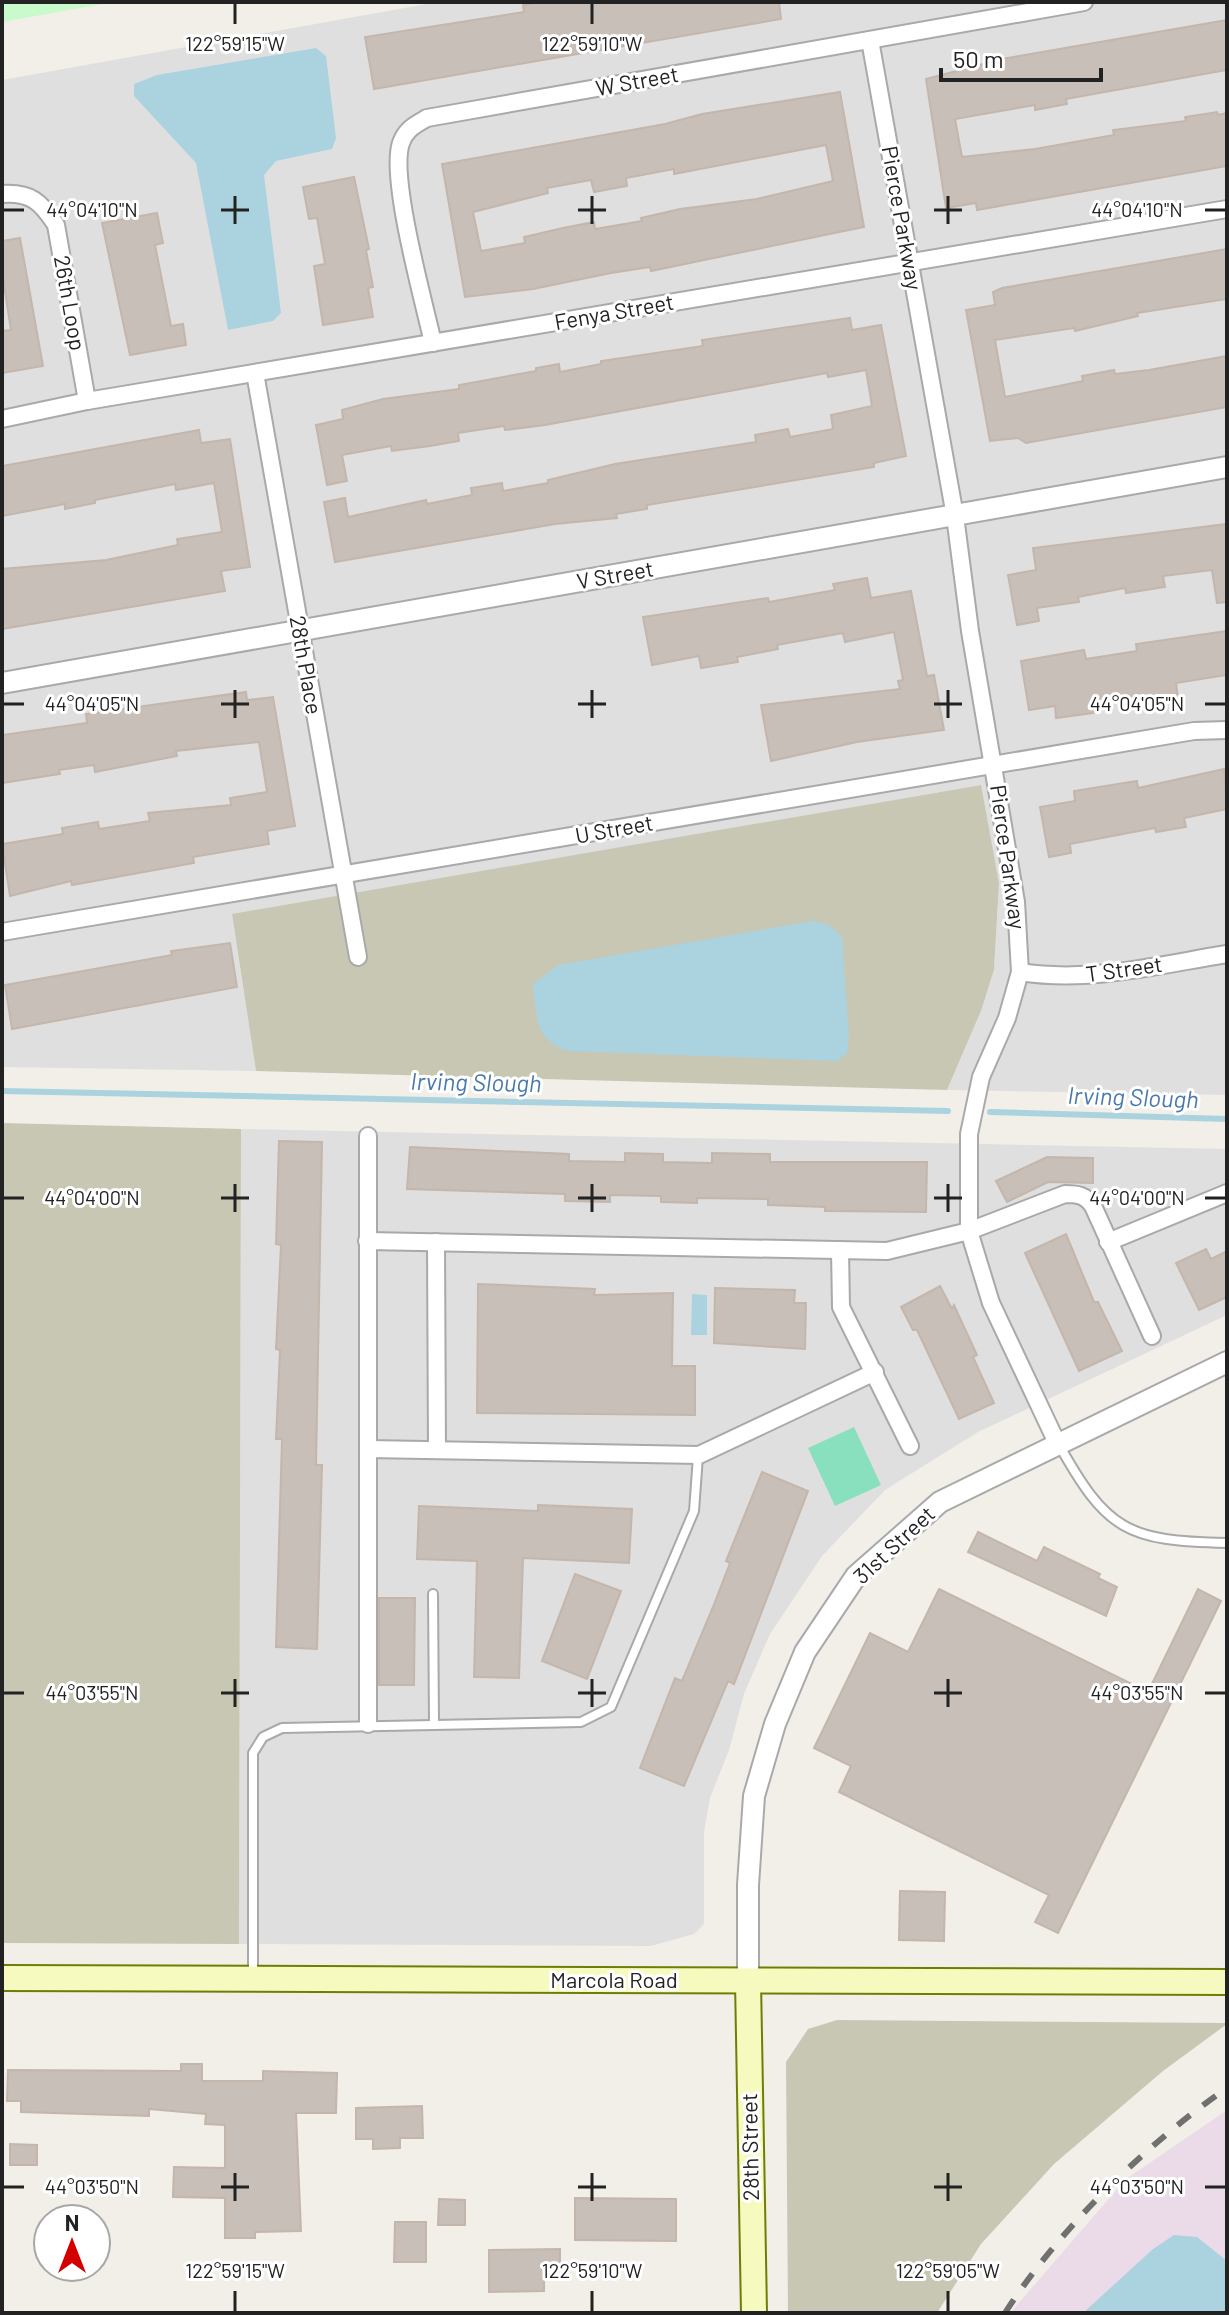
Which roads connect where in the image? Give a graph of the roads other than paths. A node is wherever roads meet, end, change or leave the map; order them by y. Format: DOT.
graph roads {
  1 [pos="1084,2"];
  2 [pos="870,40"];
  3 [pos="2,194"];
  4 [pos="1227,209"];
  5 [pos="910,262"];
  6 [pos="433,343"];
  7 [pos="255,373"];
  8 [pos="87,401"];
  9 [pos="2,419"];
  10 [pos="1227,467"];
  11 [pos="955,516"];
  12 [pos="299,629"];
  13 [pos="2,683"];
  14 [pos="1227,730"];
  15 [pos="995,764"];
  16 [pos="343,875"];
  17 [pos="2,932"];
  18 [pos="1227,954"];
  19 [pos="358,957"];
  20 [pos="1020,972"];
  21 [pos="368,1136"];
  22 [pos="1227,1193"];
  23 [pos="969,1231"];
  24 [pos="367,1241"];
  25 [pos="436,1242"];
  26 [pos="1108,1242"];
  27 [pos="840,1250"];
  28 [pos="1152,1336"];
  29 [pos="1227,1362"];
  30 [pos="875,1372"];
  31 [pos="1057,1443"];
  32 [pos="910,1446"];
  33 [pos="368,1449"];
  34 [pos="437,1450"];
  35 [pos="699,1455"];
  36 [pos="1227,1543"];
  37 [pos="433,1594"];
  38 [pos="434,1723"];
  39 [pos="368,1724"];
  40 [pos="2,1978"];
  41 [pos="253,1980"];
  42 [pos="748,1981"];
  43 [pos="1227,1982"];
  44 [pos="754,2313"];
  1 -- 2 [label="street, W Street"];
  2 -- 5 [label="street, Pierce Parkway"];
  2 -- 6 [label="street, W Street"];
  3 -- 8 [label="street, 26th Loop"];
  4 -- 5 [label="street, Fenya Street"];
  5 -- 6 [label="street, Fenya Street"];
  5 -- 11 [label="street, Pierce Parkway"];
  6 -- 7 [label="street, Fenya Street"];
  7 -- 8 [label="street, Fenya Street"];
  7 -- 12 [label="street, 28th Place"];
  8 -- 9 [label="street, Fenya Street"];
  10 -- 11 [label="street, V Street"];
  11 -- 12 [label="street, V Street"];
  11 -- 15 [label="street, Pierce Parkway"];
  12 -- 13 [label="street, V Street"];
  12 -- 16 [label="street, 28th Place"];
  14 -- 15 [label="street, U Street"];
  15 -- 16 [label="street, U Street"];
  15 -- 20 [label="street, Pierce Parkway"];
  16 -- 17 [label="street, U Street"];
  16 -- 19 [label="street, 28th Place"];
  18 -- 20 [label="street, T Street"];
  20 -- 23 [label="street, Pierce Parkway"];
  21 -- 24 [label="street"];
  22 -- 26 [label="street"];
  23 -- 26 [label="street"];
  23 -- 27 [label="street"];
  23 -- 31 [label="street, Pierce Parkway"];
  24 -- 25 [label="street"];
  24 -- 33 [label="street"];
  25 -- 27 [label="street"];
  25 -- 34 [label="street"];
  26 -- 28 [label="street"];
  27 -- 30 [label="street"];
  29 -- 31 [label="street, 31st Street"];
  30 -- 32 [label="street"];
  30 -- 35 [label="street"];
  31 -- 36 [label="lane, Pierce Parkway"];
  31 -- 42 [label="street, 31st Street"];
  33 -- 34 [label="street"];
  33 -- 39 [label="street"];
  34 -- 35 [label="street"];
  35 -- 38 [label="lane"];
  37 -- 38 [label="lane"];
  38 -- 39 [label="lane"];
  39 -- 41 [label="lane"];
  40 -- 41 [label="main road, Marcola Road"];
  41 -- 42 [label="main road, Marcola Road"];
  42 -- 43 [label="main road, Marcola Road"];
  42 -- 44 [label="main road, 28th Street"];
}
